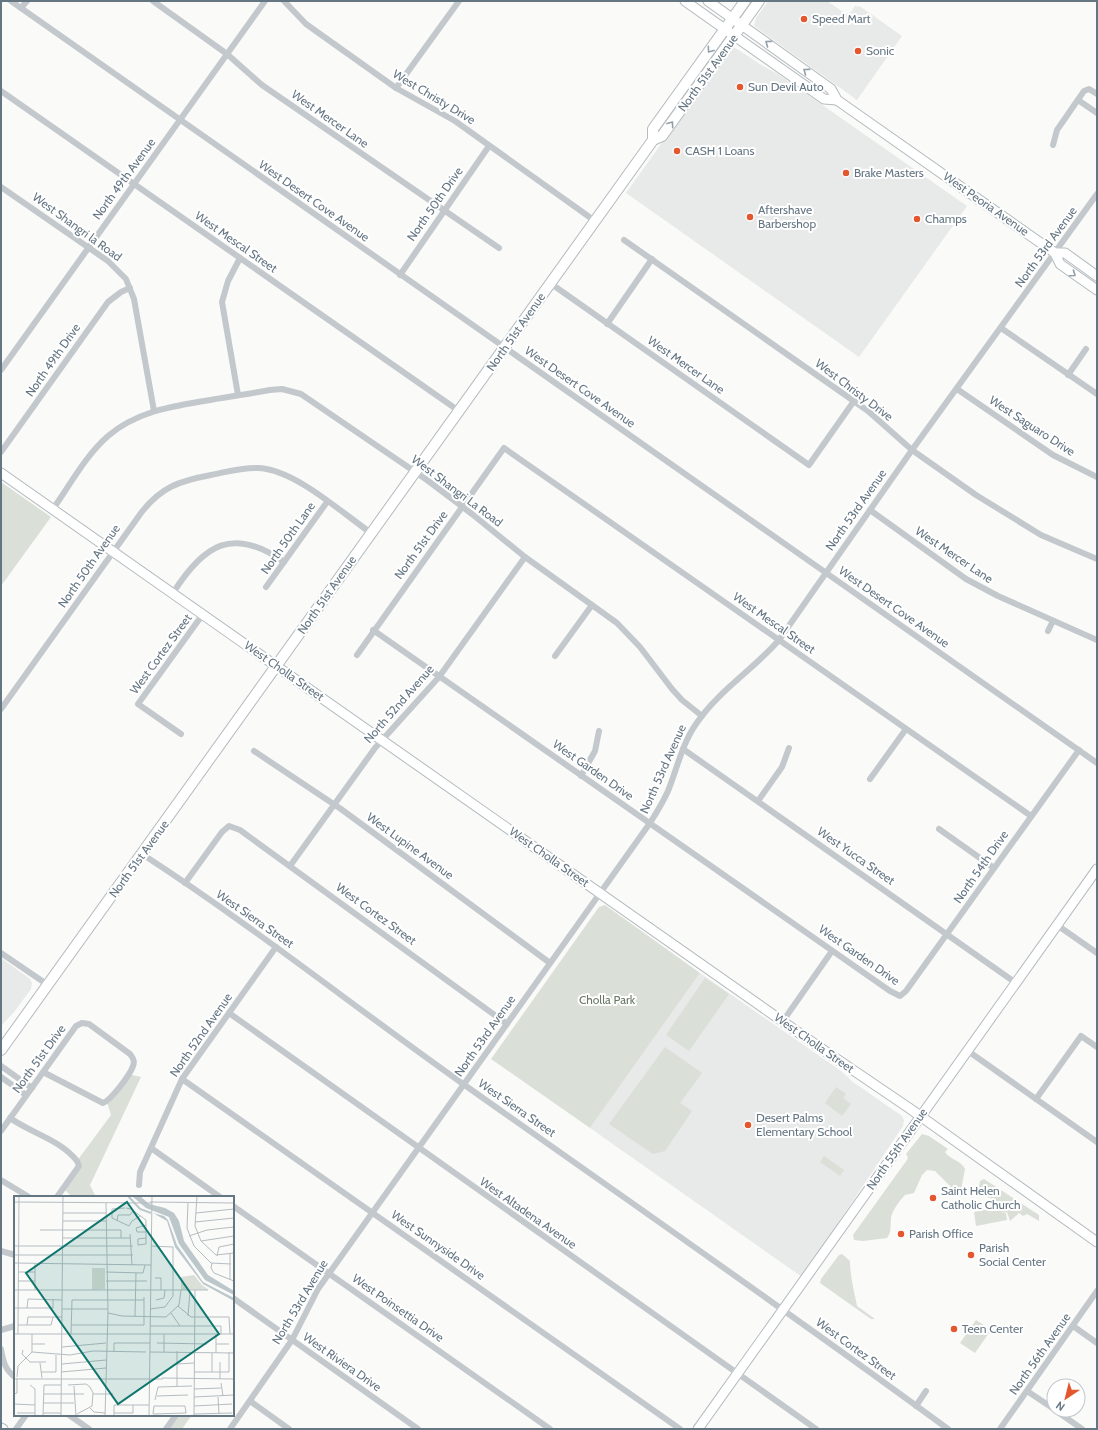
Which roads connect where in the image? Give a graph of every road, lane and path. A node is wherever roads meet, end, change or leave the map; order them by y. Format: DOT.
graph roads {
  1 [pos="11,1"];
  2 [pos="26,1"];
  3 [pos="153,1"];
  4 [pos="265,1"];
  5 [pos="284,1"];
  6 [pos="458,1"];
  7 [pos="685,1"];
  8 [pos="708,1"];
  9 [pos="745,1"];
  10 [pos="759,1"];
  11 [pos="21,8"];
  12 [pos="732,18"];
  13 [pos="742,25"];
  14 [pos="725,29"];
  15 [pos="734,36"];
  16 [pos="227,54"];
  17 [pos="396,88"];
  18 [pos="1,91"];
  19 [pos="1097,94"];
  20 [pos="837,100"];
  21 [pos="1078,100"];
  22 [pos="1097,104"];
  23 [pos="1095,112"];
  24 [pos="180,120"];
  25 [pos="653,140"];
  26 [pos="1053,145"];
  27 [pos="489,146"];
  28 [pos="134,184"];
  29 [pos="1,187"];
  30 [pos="1097,194"];
  31 [pos="445,209"];
  32 [pos="596,220"];
  33 [pos="624,240"];
  34 [pos="89,248"];
  35 [pos="499,248"];
  36 [pos="1055,253"];
  37 [pos="240,258"];
  38 [pos="652,259"];
  39 [pos="400,275"];
  40 [pos="1097,276"];
  41 [pos="550,283"];
  42 [pos="130,288"];
  43 [pos="1097,290"];
  44 [pos="607,324"];
  45 [pos="1001,328"];
  46 [pos="505,347"];
  47 [pos="1086,349"];
  48 [pos="1,370"];
  49 [pos="1068,375"];
  50 [pos="957,389"];
  51 [pos="1097,394"];
  52 [pos="238,395"];
  53 [pos="854,401"];
  54 [pos="154,411"];
  55 [pos="459,411"];
  56 [pos="504,448"];
  57 [pos="912,450"];
  58 [pos="1,452"];
  59 [pos="415,472"];
  60 [pos="1,473"];
  61 [pos="1097,477"];
  62 [pos="327,502"];
  63 [pos="462,507"];
  64 [pos="53,508"];
  65 [pos="870,510"];
  66 [pos="371,533"];
  67 [pos="114,552"];
  68 [pos="525,557"];
  69 [pos="1097,559"];
  70 [pos="284,562"];
  71 [pos="825,572"];
  72 [pos="266,587"];
  73 [pos="173,593"];
  74 [pos="592,605"];
  75 [pos="203,614"];
  76 [pos="1053,620"];
  77 [pos="373,630"];
  78 [pos="1048,631"];
  79 [pos="779,640"];
  80 [pos="1097,640"];
  81 [pos="357,655"];
  82 [pos="555,656"];
  83 [pos="276,666"];
  84 [pos="439,677"];
  85 [pos="1,709"];
  86 [pos="702,716"];
  87 [pos="906,729"];
  88 [pos="599,731"];
  89 [pos="180,734"];
  90 [pos="382,740"];
  91 [pos="789,748"];
  92 [pos="682,749"];
  93 [pos="1078,750"];
  94 [pos="254,751"];
  95 [pos="1097,763"];
  96 [pos="581,776"];
  97 [pos="870,779"];
  98 [pos="758,801"];
  99 [pos="334,805"];
  100 [pos="1031,816"];
  101 [pos="650,823"];
  102 [pos="939,829"];
  103 [pos="142,854"];
  104 [pos="290,866"];
  105 [pos="994,868"];
  106 [pos="1097,869"];
  107 [pos="185,883"];
  108 [pos="600,893"];
  109 [pos="1057,925"];
  110 [pos="947,934"];
  111 [pos="276,947"];
  112 [pos="832,951"];
  113 [pos="1,953"];
  114 [pos="1097,953"];
  115 [pos="550,963"];
  116 [pos="1016,983"];
  117 [pos="48,985"];
  118 [pos="900,996"];
  119 [pos="229,1013"];
  120 [pos="783,1021"];
  121 [pos="507,1024"];
  122 [pos="1097,1047"];
  123 [pos="1,1050"];
  124 [pos="968,1051"];
  125 [pos="1,1066"];
  126 [pos="44,1072"];
  127 [pos="1,1077"];
  128 [pos="182,1079"];
  129 [pos="464,1085"];
  130 [pos="32,1088"];
  131 [pos="26,1095"];
  132 [pos="1036,1099"];
  133 [pos="920,1116"];
  134 [pos="10,1118"];
  135 [pos="1,1130"];
  136 [pos="1097,1142"];
  137 [pos="151,1148"];
  138 [pos="418,1149"];
  139 [pos="1,1180"];
  140 [pos="139,1185"];
  141 [pos="27,1196"];
  142 [pos="57,1196"];
  143 [pos="219,1196"];
  144 [pos="234,1207"];
  145 [pos="373,1212"];
  146 [pos="1097,1242"];
  147 [pos="1,1251"];
  148 [pos="14,1255"];
  149 [pos="330,1274"];
  150 [pos="1097,1291"];
  151 [pos="234,1299"];
  152 [pos="783,1309"];
  153 [pos="14,1326"];
  154 [pos="1073,1326"];
  155 [pos="1,1330"];
  156 [pos="292,1340"];
  157 [pos="1097,1342"];
  158 [pos="1,1349"];
  159 [pos="737,1373"];
  160 [pos="14,1376"];
  161 [pos="1027,1391"];
  162 [pos="926,1392"];
  163 [pos="250,1401"];
  164 [pos="1046,1404"];
  165 [pos="916,1406"];
  166 [pos="25,1416"];
  167 [pos="70,1416"];
  168 [pos="175,1416"];
  169 [pos="1066,1418"];
  170 [pos="16,1429"];
  171 [pos="89,1429"];
  172 [pos="166,1429"];
  173 [pos="230,1429"];
  174 [pos="289,1429"];
  175 [pos="418,1429"];
  176 [pos="550,1429"];
  177 [pos="680,1429"];
  178 [pos="698,1429"];
  179 [pos="816,1429"];
  180 [pos="948,1429"];
  181 [pos="1000,1429"];
  182 [pos="1082,1429"];
  1 -- 11 [label="street, West Desert Cove Avenue"];
  2 -- 11 [label="street"];
  3 -- 16 [label="street, West Mercer Lane"];
  4 -- 16 [label="street, North 49th Avenue"];
  5 -- 17 [label="street, West Christy Drive"];
  6 -- 17 [label="street"];
  7 -- 14 [label="street, West Peoria Avenue"];
  8 -- 12 [label="street, West Peoria Avenue"];
  9 -- 12 [label="main road, North 51st Avenue"];
  10 -- 13 [label="main road, North 51st Avenue"];
  11 -- 24 [label="street, West Desert Cove Avenue"];
  12 -- 13 [label="street, West Peoria Avenue"];
  12 -- 14 [label="main road, North 51st Avenue"];
  13 -- 15 [label="main road, North 51st Avenue"];
  20 -- 13 [label="street, West Peoria Avenue, one-way"];
  14 -- 15 [label="street, West Peoria Avenue"];
  14 -- 25 [label="main road, North 51st Avenue, one-way"];
  15 -- 20 [label="street, West Peoria Avenue"];
  25 -- 15 [label="main road, North 51st Avenue, one-way"];
  16 -- 24 [label="street, North 49th Avenue"];
  16 -- 31 [label="street, West Mercer Lane"];
  17 -- 27 [label="street, West Christy Drive"];
  18 -- 28 [label="street, West Mescal Street"];
  19 -- 21 [label="street"];
  20 -- 36 [label="street, West Peoria Avenue"];
  21 -- 23 [label="street"];
  21 -- 26 [label="street"];
  22 -- 23 [label="street"];
  24 -- 28 [label="street, North 49th Avenue"];
  24 -- 39 [label="street, West Desert Cove Avenue"];
  25 -- 32 [label="main road, North 51st Avenue"];
  27 -- 31 [label="street, North 50th Drive"];
  27 -- 32 [label="street, West Christy Drive"];
  28 -- 34 [label="street, North 49th Avenue"];
  28 -- 37 [label="street, West Mescal Street"];
  29 -- 34 [label="street, West Shangri la Road"];
  30 -- 36 [label="street, North 53rd Avenue"];
  31 -- 35 [label="street, West Mercer Lane"];
  31 -- 39 [label="street, North 50th Drive"];
  32 -- 41 [label="main road, North 51st Avenue"];
  33 -- 38 [label="street, West Christy Drive"];
  34 -- 42 [label="street, West Shangri la Road"];
  34 -- 48 [label="street, North 49th Avenue"];
  36 -- 40 [label="street, West Peoria Avenue"];
  36 -- 43 [label="street, West Peoria Avenue, one-way"];
  36 -- 45 [label="street, North 53rd Avenue"];
  37 -- 52 [label="street"];
  37 -- 55 [label="street, West Mescal Street"];
  38 -- 44 [label="street"];
  38 -- 53 [label="street, West Christy Drive"];
  39 -- 46 [label="street, West Desert Cove Avenue"];
  41 -- 44 [label="street, West Mercer Lane"];
  41 -- 46 [label="main road, North 51st Avenue"];
  42 -- 54 [label="street, West Shangri la Road"];
  42 -- 58 [label="street, North 49th Drive"];
  44 -- 53 [label="street, West Mercer Lane"];
  45 -- 49 [label="street"];
  45 -- 50 [label="street, North 53rd Avenue"];
  46 -- 55 [label="main road, North 51st Avenue"];
  46 -- 71 [label="street, West Desert Cove Avenue"];
  47 -- 49 [label="street"];
  49 -- 51 [label="street"];
  50 -- 57 [label="street, North 53rd Avenue"];
  50 -- 61 [label="street, West Saguaro Drive"];
  52 -- 54 [label="street, West Shangri La Road"];
  52 -- 59 [label="street, West Shangri La Road"];
  53 -- 57 [label="street, West Christy Drive"];
  54 -- 64 [label="street, West Shangri La Road"];
  55 -- 59 [label="main road, North 51st Avenue"];
  56 -- 63 [label="street, North 51st Drive"];
  56 -- 79 [label="street, West Mescal Street"];
  57 -- 65 [label="street, North 53rd Avenue"];
  57 -- 69 [label="street, West Christy Drive"];
  59 -- 63 [label="street, West Shangri La Road"];
  59 -- 66 [label="main road, North 51st Avenue"];
  60 -- 64 [label="street, West Cholla Street"];
  62 -- 66 [label="street"];
  62 -- 67 [label="street, North 50th Avenue"];
  62 -- 70 [label="street, North 50th Lane"];
  63 -- 68 [label="street, West Shangri La Road"];
  63 -- 77 [label="street, North 51st Drive"];
  64 -- 67 [label="street, West Cholla Street"];
  65 -- 71 [label="street, North 53rd Avenue"];
  65 -- 76 [label="street, West Mercer Lane"];
  66 -- 83 [label="main road, North 51st Avenue"];
  67 -- 73 [label="street, West Cholla Street"];
  67 -- 85 [label="street, North 50th Avenue"];
  68 -- 74 [label="street, West Shangri La Road"];
  68 -- 84 [label="street, North 52nd Avenue"];
  70 -- 72 [label="street, North 50th Lane"];
  70 -- 73 [label="street"];
  71 -- 79 [label="street, North 53rd Avenue"];
  71 -- 93 [label="street, West Desert Cove Avenue"];
  73 -- 75 [label="street, West Cholla Street"];
  74 -- 82 [label="street"];
  74 -- 86 [label="street, West Shangri La Road"];
  75 -- 83 [label="street, West Cholla Street"];
  75 -- 89 [label="street, West Cortez Street"];
  76 -- 78 [label="street"];
  76 -- 80 [label="street, West Mercer Lane"];
  77 -- 81 [label="street, North 51st Drive"];
  77 -- 84 [label="street, West Garden Drive"];
  79 -- 86 [label="street, North 53rd Avenue"];
  79 -- 87 [label="street, West Mescal Street"];
  83 -- 90 [label="street, West Cholla Street"];
  83 -- 103 [label="main road, North 51st Avenue"];
  84 -- 90 [label="street, North 52nd Avenue"];
  84 -- 96 [label="street, West Garden Drive"];
  86 -- 92 [label="street, North 53rd Avenue"];
  87 -- 97 [label="street"];
  87 -- 100 [label="street, West Mescal Street"];
  88 -- 96 [label="street"];
  90 -- 99 [label="street, North 52nd Avenue"];
  90 -- 108 [label="street, West Cholla Street"];
  91 -- 98 [label="street"];
  92 -- 98 [label="street, West Yucca Street"];
  92 -- 101 [label="street, North 53rd Avenue"];
  93 -- 95 [label="street, West Desert Cove Avenue"];
  93 -- 100 [label="street, North 54th Drive"];
  94 -- 99 [label="street, West Lupine Avenue"];
  96 -- 101 [label="street, West Garden Drive"];
  98 -- 110 [label="street, West Yucca Street"];
  99 -- 104 [label="street, North 52nd Avenue"];
  99 -- 115 [label="street, West Lupine Avenue"];
  100 -- 105 [label="street, North 54th Drive"];
  101 -- 108 [label="street, North 53rd Avenue"];
  101 -- 112 [label="street, West Garden Drive"];
  102 -- 105 [label="street"];
  103 -- 107 [label="street, West Sierra Street"];
  103 -- 117 [label="main road, North 51st Avenue"];
  104 -- 107 [label="street, West Cortez Street"];
  104 -- 121 [label="street, West Cortez Street"];
  105 -- 110 [label="street, North 54th Drive"];
  106 -- 109 [label="street, North 55th Avenue"];
  107 -- 111 [label="street, West Sierra Street"];
  108 -- 115 [label="street, North 53rd Avenue"];
  108 -- 120 [label="street, West Cholla Street"];
  109 -- 114 [label="street"];
  109 -- 116 [label="street, North 55th Avenue"];
  110 -- 116 [label="street, West Yucca Street"];
  110 -- 118 [label="street, North 54th Drive"];
  111 -- 119 [label="street, North 52nd Avenue"];
  111 -- 129 [label="street, West Sierra Street"];
  112 -- 118 [label="street, West Garden Drive"];
  112 -- 120 [label="street"];
  113 -- 117 [label="street"];
  115 -- 121 [label="street, North 53rd Avenue"];
  116 -- 124 [label="street, North 55th Avenue"];
  117 -- 123 [label="main road, North 51st Avenue"];
  119 -- 128 [label="street, North 52nd Avenue"];
  119 -- 138 [label="street, West Altadena Avenue"];
  120 -- 133 [label="street, West Cholla Street"];
  121 -- 129 [label="street, North 53rd Avenue"];
  122 -- 132 [label="street"];
  124 -- 132 [label="street"];
  124 -- 133 [label="street, North 55th Avenue"];
  125 -- 130 [label="street"];
  126 -- 126 [label="street, North 51st Drive"];
  126 -- 130 [label="street, North 51st Drive"];
  127 -- 131 [label="street"];
  128 -- 137 [label="street, North 52nd Avenue"];
  128 -- 145 [label="street, West Sunnyside Drive"];
  129 -- 138 [label="street, North 53rd Avenue"];
  129 -- 152 [label="street, West Sierra Street"];
  130 -- 131 [label="street, North 51st Drive"];
  131 -- 134 [label="street, North 51st Drive"];
  132 -- 136 [label="street"];
  133 -- 146 [label="street, West Cholla Street"];
  133 -- 152 [label="street, North 55th Avenue"];
  134 -- 135 [label="street, North 51st Drive"];
  134 -- 142 [label="street"];
  137 -- 140 [label="street, North 52nd Avenue"];
  137 -- 143 [label="street"];
  138 -- 145 [label="street, North 53rd Avenue"];
  138 -- 159 [label="street, West Altadena Avenue"];
  139 -- 141 [label="street"];
  144 -- 149 [label="street, West Poinsettia Drive"];
  145 -- 149 [label="street, North 53rd Avenue"];
  145 -- 177 [label="street, West Sunnyside Drive"];
  147 -- 148 [label="street"];
  149 -- 156 [label="street, North 53rd Avenue"];
  149 -- 176 [label="street, West Poinsettia Drive"];
  150 -- 154 [label="street, North 56th Avenue"];
  151 -- 156 [label="street, West Riviera Drive"];
  152 -- 159 [label="street, North 55th Avenue"];
  152 -- 165 [label="street, West Cortez Street"];
  153 -- 155 [label="street"];
  154 -- 157 [label="street"];
  154 -- 161 [label="street, North 56th Avenue"];
  156 -- 163 [label="street, North 53rd Avenue"];
  156 -- 175 [label="street, West Riviera Drive"];
  158 -- 160 [label="street"];
  159 -- 178 [label="street, North 55th Avenue"];
  159 -- 179 [label="street, West Altadena Avenue"];
  161 -- 164 [label="street"];
  161 -- 181 [label="street, North 56th Avenue"];
  162 -- 165 [label="street"];
  163 -- 173 [label="street, North 53rd Avenue"];
  163 -- 174 [label="street"];
  165 -- 180 [label="street, West Cortez Street"];
  166 -- 170 [label="street"];
  167 -- 171 [label="street"];
  168 -- 172 [label="street"];
  169 -- 182 [label="street"];
}
